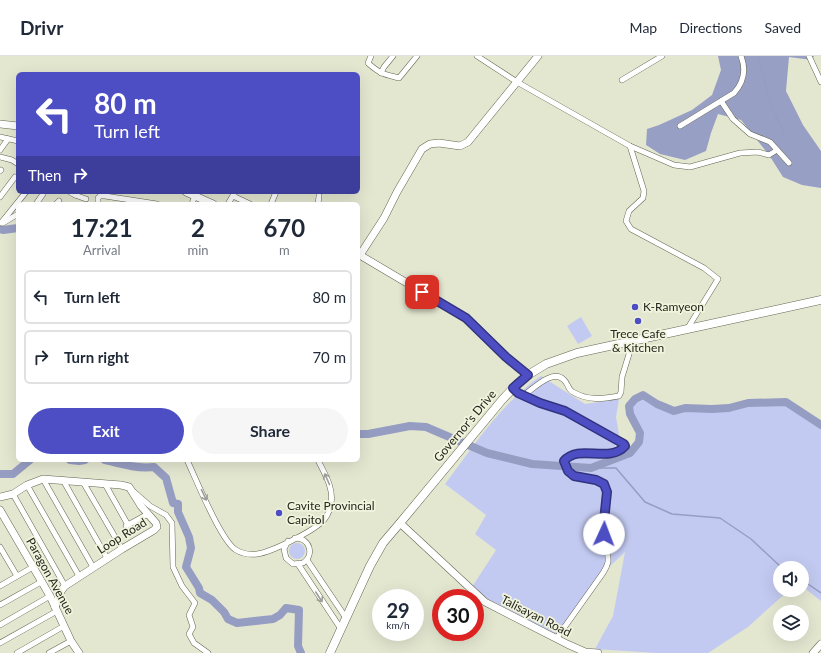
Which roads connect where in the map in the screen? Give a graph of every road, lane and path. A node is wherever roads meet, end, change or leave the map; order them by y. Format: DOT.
graph roads {
  1 [pos="371,56"];
  2 [pos="393,56"];
  3 [pos="417,56"];
  4 [pos="476,56"];
  5 [pos="538,56"];
  6 [pos="662,56"];
  7 [pos="741,56"];
  8 [pos="810,56"];
  9 [pos="381,74"];
  10 [pos="622,80"];
  11 [pos="517,82"];
  12 [pos="821,82"];
  13 [pos="721,101"];
  14 [pos="0,124"];
  15 [pos="16,126"];
  16 [pos="680,126"];
  17 [pos="0,137"];
  18 [pos="8,139"];
  19 [pos="16,141"];
  20 [pos="630,146"];
  21 [pos="0,150"];
  22 [pos="777,150"];
  23 [pos="0,156"];
  24 [pos="16,163"];
  25 [pos="789,163"];
  26 [pos="15,177"];
  27 [pos="24,194"];
  28 [pos="43,194"];
  29 [pos="77,194"];
  30 [pos="197,194"];
  31 [pos="234,194"];
  32 [pos="319,196"];
  33 [pos="0,197"];
  34 [pos="86,200"];
  35 [pos="18,202"];
  36 [pos="37,202"];
  37 [pos="98,202"];
  38 [pos="139,202"];
  39 [pos="210,202"];
  40 [pos="247,202"];
  41 [pos="318,202"];
  42 [pos="16,204"];
  43 [pos="16,215"];
  44 [pos="0,223"];
  45 [pos="360,254"];
  46 [pos="360,256"];
  47 [pos="821,300"];
  48 [pos="690,329"];
  49 [pos="633,341"];
  50 [pos="528,375"];
  51 [pos="513,388"];
  52 [pos="524,395"];
  53 [pos="188,462"];
  54 [pos="319,462"];
  55 [pos="43,478"];
  56 [pos="63,480"];
  57 [pos="83,482"];
  58 [pos="105,484"];
  59 [pos="27,485"];
  60 [pos="129,488"];
  61 [pos="13,494"];
  62 [pos="0,497"];
  63 [pos="0,510"];
  64 [pos="148,514"];
  65 [pos="400,523"];
  66 [pos="312,529"];
  67 [pos="290,540"];
  68 [pos="308,544"];
  69 [pos="0,547"];
  70 [pos="122,549"];
  71 [pos="273,549"];
  72 [pos="285,556"];
  73 [pos="107,558"];
  74 [pos="306,560"];
  75 [pos="298,564"];
  76 [pos="33,567"];
  77 [pos="93,567"];
  78 [pos="17,576"];
  79 [pos="79,576"];
  80 [pos="41,582"];
  81 [pos="1,583"];
  82 [pos="65,586"];
  83 [pos="50,596"];
  84 [pos="0,605"];
  85 [pos="56,609"];
  86 [pos="346,618"];
  87 [pos="0,625"];
  88 [pos="64,626"];
  89 [pos="341,629"];
  90 [pos="556,639"];
  91 [pos="71,640"];
  92 [pos="0,643"];
  93 [pos="821,644"];
  94 [pos="17,653"];
  95 [pos="49,653"];
  96 [pos="79,653"];
  97 [pos="208,653"];
  98 [pos="330,653"];
  99 [pos="598,653"];
  100 [pos="814,653"];
  1 -- 9 [label="street"];
  2 -- 9 [label="street"];
  3 -- 9 [label="street"];
  4 -- 11 [label="street"];
  5 -- 11 [label="main road"];
  6 -- 10 [label="street"];
  7 -- 13 [label="street"];
  8 -- 12 [label="street"];
  11 -- 20 [label="street"];
  11 -- 45 [label="main road"];
  13 -- 16 [label="street"];
  13 -- 22 [label="street"];
  14 -- 15 [label="main road"];
  17 -- 18 [label="street"];
  18 -- 19 [label="street"];
  18 -- 21 [label="street"];
  20 -- 22 [label="street"];
  20 -- 48 [label="street"];
  22 -- 25 [label="street"];
  23 -- 24 [label="street"];
  26 -- 33 [label="street"];
  27 -- 35 [label="street"];
  28 -- 36 [label="street"];
  29 -- 34 [label="street"];
  30 -- 39 [label="main road"];
  31 -- 40 [label="street"];
  32 -- 41 [label="street"];
  37 -- 38 [label="street"];
  42 -- 44 [label="street"];
  43 -- 44 [label="street"];
  46 -- 50 [label="main road"];
  47 -- 48 [label="main road, Governor's Drive"];
  48 -- 49 [label="main road, Governor's Drive"];
  49 -- 50 [label="main road, Governor's Drive"];
  49 -- 52 [label="street"];
  50 -- 51 [label="main road, Governor's Drive"];
  51 -- 52 [label="street"];
  51 -- 65 [label="main road, Governor's Drive"];
  52 -- 90 [label="street"];
  53 -- 71 [label="street, one-way"];
  66 -- 54 [label="street, one-way"];
  55 -- 56 [label="main road"];
  55 -- 59 [label="main road"];
  55 -- 77 [label="street"];
  56 -- 57 [label="main road"];
  56 -- 73 [label="street"];
  57 -- 58 [label="main road"];
  57 -- 70 [label="street"];
  58 -- 60 [label="main road"];
  58 -- 64 [label="street"];
  59 -- 61 [label="main road"];
  59 -- 79 [label="street"];
  60 -- 64 [label="main road, Loop Road"];
  60 -- 97 [label="street"];
  61 -- 62 [label="main road"];
  61 -- 82 [label="street"];
  63 -- 76 [label="main road, Paragon Avenue"];
  64 -- 70 [label="main road, Loop Road"];
  65 -- 86 [label="main road, Governor's Drive"];
  65 -- 90 [label="main road, Talisayan Road"];
  66 -- 67 [label="street"];
  66 -- 68 [label="street"];
  67 -- 68 [label="street"];
  67 -- 71 [label="street"];
  67 -- 72 [label="street"];
  68 -- 74 [label="street"];
  69 -- 78 [label="street"];
  70 -- 73 [label="main road, Loop Road"];
  71 -- 72 [label="street"];
  72 -- 75 [label="street"];
  73 -- 77 [label="main road, Loop Road"];
  74 -- 75 [label="street"];
  74 -- 86 [label="street"];
  75 -- 89 [label="street, one-way"];
  76 -- 78 [label="street"];
  76 -- 80 [label="main road, Paragon Avenue"];
  77 -- 79 [label="main road, Loop Road"];
  78 -- 81 [label="street"];
  79 -- 82 [label="main road, Loop Road"];
  80 -- 83 [label="main road, Paragon Avenue"];
  80 -- 84 [label="street"];
  82 -- 85 [label="main road, Loop Road"];
  83 -- 85 [label="main road, Paragon Avenue"];
  83 -- 87 [label="street"];
  85 -- 88 [label="main road, Paragon Avenue"];
  85 -- 92 [label="street"];
  86 -- 89 [label="main road, Governor's Drive"];
  88 -- 91 [label="main road, Paragon Avenue"];
  88 -- 94 [label="street"];
  89 -- 98 [label="main road, Governor's Drive"];
  90 -- 99 [label="main road, Talisayan Road"];
  91 -- 95 [label="street"];
  91 -- 96 [label="main road, Paragon Avenue"];
  93 -- 100 [label="main road"];
}
